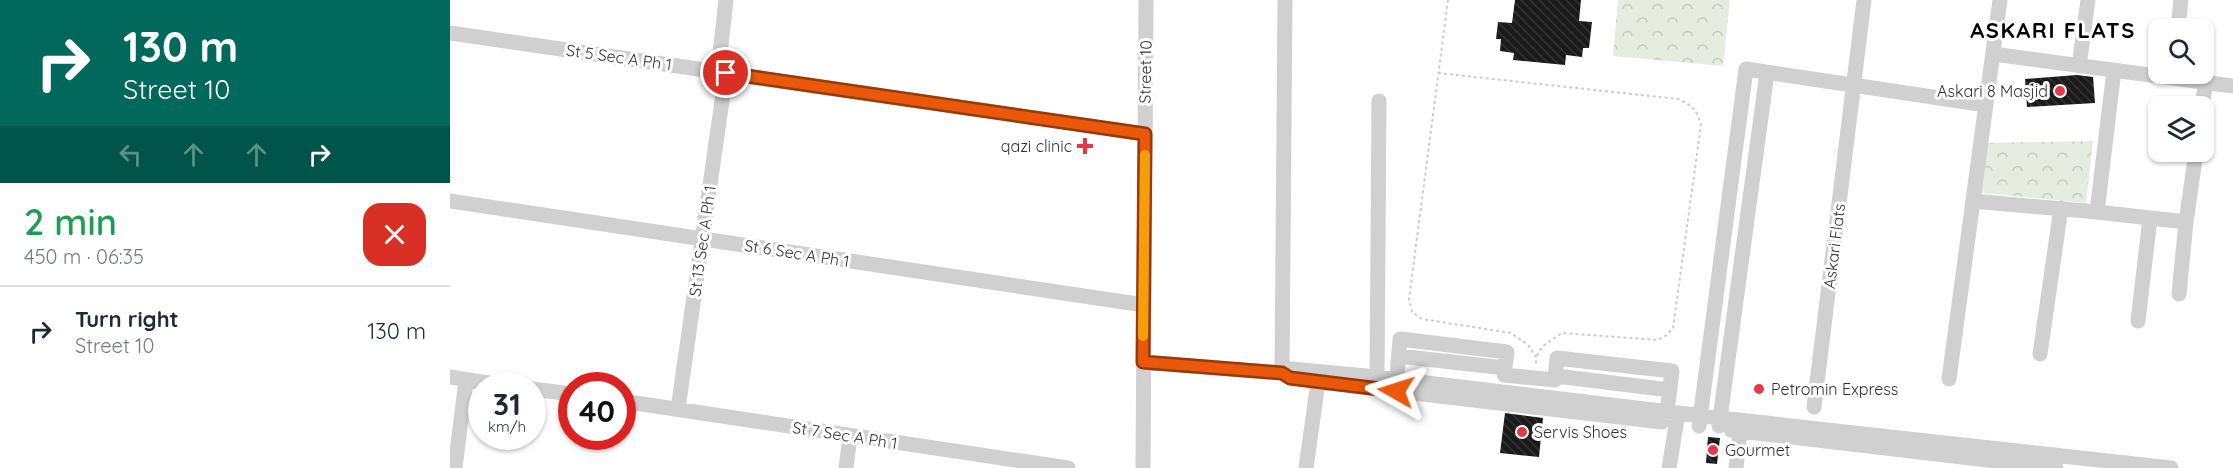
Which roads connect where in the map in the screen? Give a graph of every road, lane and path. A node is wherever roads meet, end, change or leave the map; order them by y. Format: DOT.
graph roads {
  1 [pos="726,0"];
  2 [pos="1146,0"];
  3 [pos="1285,0"];
  4 [pos="1448,0"];
  5 [pos="1864,0"];
  6 [pos="2000,0"];
  7 [pos="2088,0"];
  8 [pos="2181,0"];
  9 [pos="2179,18"];
  10 [pos="450,33"];
  11 [pos="1993,54"];
  12 [pos="2079,66"];
  13 [pos="2114,70"];
  14 [pos="722,73"];
  15 [pos="1438,73"];
  16 [pos="1767,73"];
  17 [pos="2148,74"];
  18 [pos="2214,83"];
  19 [pos="1854,85"];
  20 [pos="2233,86"];
  21 [pos="1379,101"];
  22 [pos="1986,105"];
  23 [pos="1145,134"];
  24 [pos="2195,162"];
  25 [pos="450,201"];
  26 [pos="1973,201"];
  27 [pos="2061,208"];
  28 [pos="2097,212"];
  29 [pos="2150,218"];
  30 [pos="2186,222"];
  31 [pos="703,238"];
  32 [pos="1724,239"];
  33 [pos="1743,241"];
  34 [pos="2179,294"];
  35 [pos="1144,305"];
  36 [pos="2138,321"];
  37 [pos="2040,354"];
  38 [pos="1536,357"];
  39 [pos="1143,362"];
  40 [pos="1282,373"];
  41 [pos="450,377"];
  42 [pos="1377,377"];
  43 [pos="1533,378"];
  44 [pos="1949,379"];
  45 [pos="466,380"];
  46 [pos="1318,382"];
  47 [pos="1396,385"];
  48 [pos="1531,401"];
  49 [pos="636,403"];
  50 [pos="1814,407"];
  51 [pos="678,409"];
  52 [pos="1674,416"];
  53 [pos="1700,421"];
  54 [pos="1719,423"];
  55 [pos="1740,431"];
  56 [pos="850,436"];
  57 [pos="1952,463"];
  58 [pos="455,468"];
  59 [pos="846,468"];
  60 [pos="1068,468"];
  61 [pos="1143,468"];
  62 [pos="1306,468"];
  63 [pos="1669,468"];
  64 [pos="1736,468"];
  65 [pos="2048,468"];
  66 [pos="2171,468"];
  1 -- 14 [label="street, St 13 Sec A Ph 1"];
  2 -- 23 [label="street, Street 10"];
  3 -- 40 [label="street"];
  4 -- 15 [label="path"];
  5 -- 19 [label="street, Askari Flats"];
  6 -- 11 [label="street"];
  7 -- 12 [label="street"];
  8 -- 9 [label="street"];
  10 -- 14 [label="street, St 5 Sec A Ph 1"];
  11 -- 12 [label="street"];
  11 -- 22 [label="street"];
  12 -- 13 [label="street"];
  13 -- 17 [label="street"];
  13 -- 28 [label="street"];
  14 -- 23 [label="street, St 5 Sec A Ph 1"];
  14 -- 31 [label="street, St 13 Sec A Ph 1"];
  15 -- 38 [label="path"];
  15 -- 38 [label="path"];
  16 -- 19 [label="street"];
  16 -- 32 [label="street"];
  16 -- 33 [label="street"];
  18 -- 20 [label="street"];
  19 -- 22 [label="street"];
  19 -- 50 [label="street, Askari Flats"];
  21 -- 42 [label="street"];
  22 -- 26 [label="street"];
  23 -- 35 [label="street, Street 10"];
  24 -- 30 [label="street"];
  25 -- 31 [label="street, St 6 Sec A Ph 1"];
  26 -- 27 [label="street"];
  26 -- 44 [label="street"];
  27 -- 28 [label="street"];
  27 -- 37 [label="street"];
  28 -- 29 [label="street"];
  29 -- 30 [label="street"];
  29 -- 36 [label="street"];
  30 -- 34 [label="street"];
  31 -- 35 [label="street, St 6 Sec A Ph 1"];
  31 -- 51 [label="street, St 13 Sec A Ph 1"];
  32 -- 33 [label="street"];
  32 -- 53 [label="street"];
  33 -- 54 [label="street"];
  35 -- 39 [label="street, Street 10"];
  38 -- 43 [label="path"];
  39 -- 40 [label="street"];
  39 -- 61 [label="street, Street 10"];
  40 -- 42 [label="street"];
  40 -- 46 [label="street"];
  41 -- 45 [label="street"];
  42 -- 47 [label="street"];
  43 -- 47 [label="street"];
  43 -- 48 [label="street"];
  43 -- 52 [label="street"];
  45 -- 58 [label="street"];
  46 -- 47 [label="street"];
  46 -- 62 [label="street"];
  47 -- 48 [label="street"];
  48 -- 52 [label="street"];
  49 -- 51 [label="street, St 7 Sec A Ph 1"];
  51 -- 56 [label="street, St 7 Sec A Ph 1"];
  52 -- 53 [label="street"];
  52 -- 63 [label="street"];
  53 -- 54 [label="street"];
  54 -- 55 [label="street"];
  54 -- 66 [label="street"];
  55 -- 57 [label="street"];
  55 -- 64 [label="street"];
  56 -- 59 [label="street"];
  56 -- 60 [label="street, St 7 Sec A Ph 1"];
  57 -- 65 [label="street"];
}
